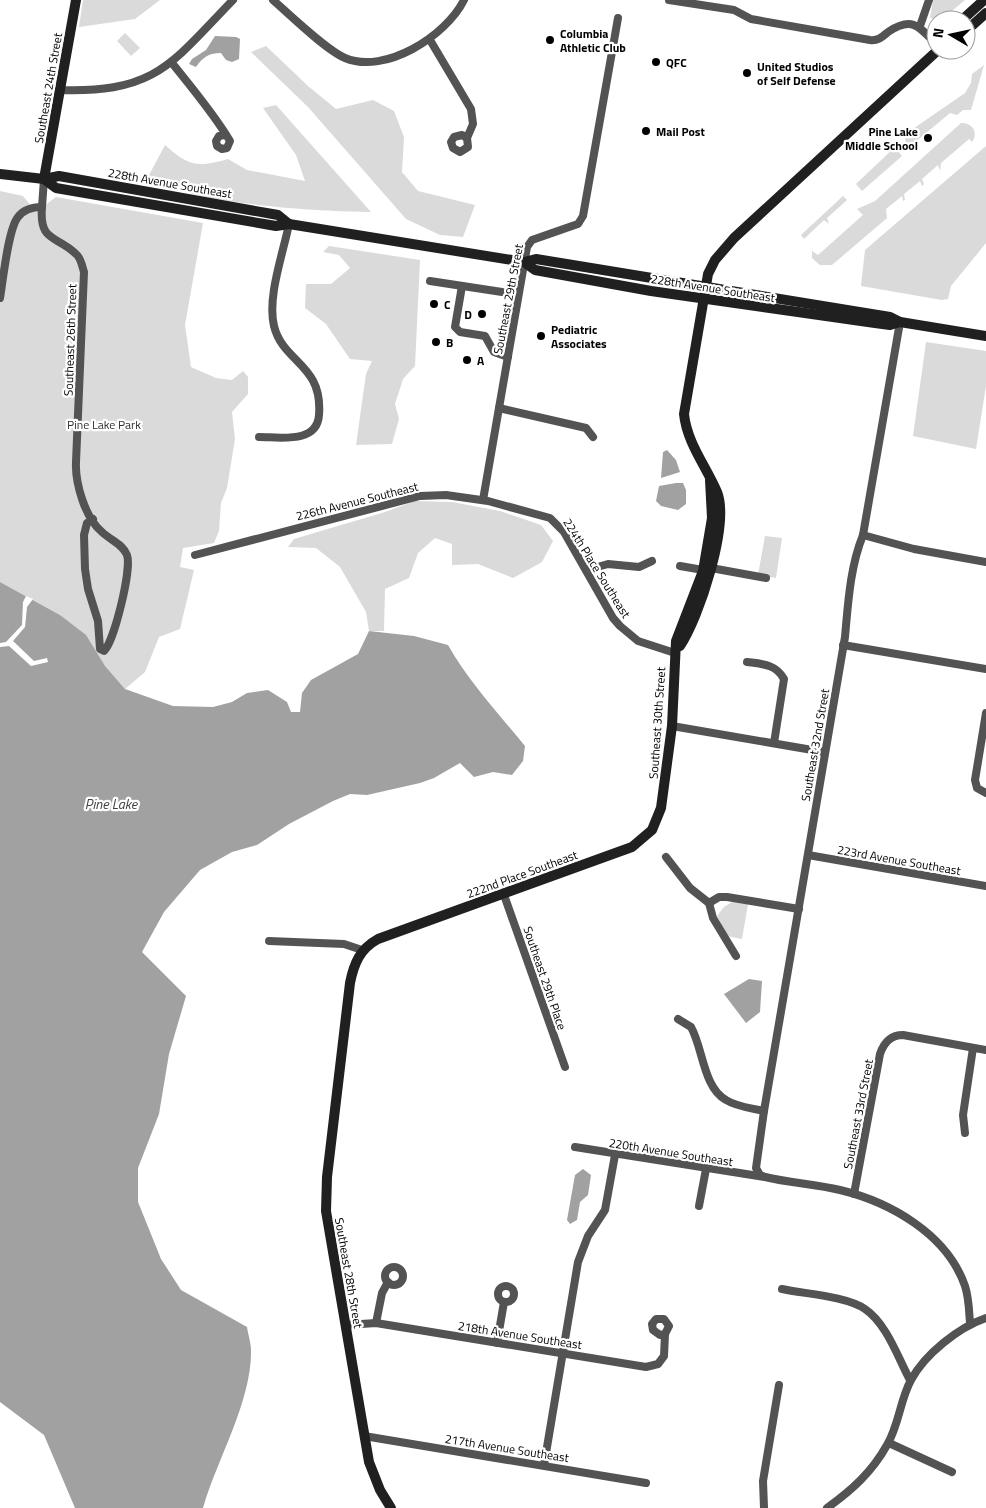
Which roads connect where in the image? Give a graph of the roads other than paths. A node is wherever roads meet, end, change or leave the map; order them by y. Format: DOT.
graph roads {
  1 [pos="76,0"];
  2 [pos="233,0"];
  3 [pos="273,0"];
  4 [pos="464,0"];
  5 [pos="669,0"];
  6 [pos="929,0"];
  7 [pos="984,0"];
  8 [pos="973,10"];
  9 [pos="986,13"];
  10 [pos="618,18"];
  11 [pos="976,22"];
  12 [pos="920,26"];
  13 [pos="926,33"];
  14 [pos="430,40"];
  15 [pos="927,60"];
  16 [pos="172,63"];
  17 [pos="60,90"];
  18 [pos="224,135"];
  19 [pos="467,138"];
  20 [pos="2,173"];
  21 [pos="44,180"];
  22 [pos="208,203"];
  23 [pos="42,207"];
  24 [pos="205,214"];
  25 [pos="289,224"];
  26 [pos="524,262"];
  27 [pos="430,281"];
  28 [pos="462,286"];
  29 [pos="705,288"];
  30 [pos="502,292"];
  31 [pos="0,298"];
  32 [pos="703,299"];
  33 [pos="900,322"];
  34 [pos="986,336"];
  35 [pos="508,357"];
  36 [pos="499,408"];
  37 [pos="259,437"];
  38 [pos="593,437"];
  39 [pos="483,500"];
  40 [pos="93,519"];
  41 [pos="554,520"];
  42 [pos="863,535"];
  43 [pos="195,555"];
  44 [pos="652,561"];
  45 [pos="986,562"];
  46 [pos="680,566"];
  47 [pos="707,569"];
  48 [pos="587,570"];
  49 [pos="766,578"];
  50 [pos="844,646"];
  51 [pos="675,653"];
  52 [pos="747,662"];
  53 [pos="986,669"];
  54 [pos="986,712"];
  55 [pos="672,726"];
  56 [pos="774,743"];
  57 [pos="824,752"];
  58 [pos="986,793"];
  59 [pos="664,794"];
  60 [pos="808,856"];
  61 [pos="666,857"];
  62 [pos="986,886"];
  63 [pos="504,895"];
  64 [pos="709,903"];
  65 [pos="799,908"];
  66 [pos="269,941"];
  67 [pos="362,950"];
  68 [pos="736,956"];
  69 [pos="678,1020"];
  70 [pos="973,1048"];
  71 [pos="986,1050"];
  72 [pos="565,1068"];
  73 [pos="764,1111"];
  74 [pos="965,1133"];
  75 [pos="574,1147"];
  76 [pos="614,1155"];
  77 [pos="706,1169"];
  78 [pos="758,1172"];
  79 [pos="765,1177"];
  80 [pos="854,1194"];
  81 [pos="699,1206"];
  82 [pos="388,1282"];
  83 [pos="782,1289"];
  84 [pos="504,1302"];
  85 [pos="986,1318"];
  86 [pos="376,1323"];
  87 [pos="970,1323"];
  88 [pos="346,1325"];
  89 [pos="665,1334"];
  90 [pos="497,1343"];
  91 [pos="562,1353"];
  92 [pos="910,1380"];
  93 [pos="780,1385"];
  94 [pos="364,1436"];
  95 [pos="889,1443"];
  96 [pos="544,1465"];
  97 [pos="952,1472"];
  98 [pos="646,1483"];
  99 [pos="391,1508"];
  100 [pos="764,1508"];
  101 [pos="827,1508"];
  1 -- 17 [label="main road, Southeast 24th Street"];
  2 -- 16 [label="street"];
  3 -- 14 [label="street"];
  4 -- 14 [label="street"];
  5 -- 12 [label="street"];
  6 -- 12 [label="street"];
  7 -- 8 [label="main road"];
  9 -- 11 [label="main road"];
  10 -- 26 [label="street, Southeast 29th Street"];
  12 -- 13 [label="street"];
  14 -- 19 [label="street"];
  15 -- 29 [label="main road"];
  16 -- 17 [label="street"];
  16 -- 18 [label="street"];
  17 -- 21 [label="main road, Southeast 24th Street"];
  20 -- 21 [label="main road, 228th Avenue Southeast"];
  21 -- 22 [label="main road, 228th Avenue Southeast"];
  21 -- 23 [label="street, Southeast 26th Street"];
  21 -- 24 [label="main road, 228th Avenue Southeast"];
  22 -- 24 [label="main road"];
  22 -- 25 [label="main road, 228th Avenue Southeast"];
  23 -- 31 [label="street"];
  23 -- 40 [label="street, Southeast 26th Street"];
  24 -- 25 [label="main road, 228th Avenue Southeast"];
  25 -- 26 [label="main road, 228th Avenue Southeast"];
  25 -- 37 [label="street"];
  26 -- 29 [label="main road, 228th Avenue Southeast"];
  26 -- 32 [label="main road, 228th Avenue Southeast"];
  26 -- 35 [label="street, Southeast 29th Street"];
  27 -- 28 [label="street"];
  28 -- 30 [label="street"];
  28 -- 35 [label="street"];
  29 -- 32 [label="main road"];
  29 -- 33 [label="main road, 228th Avenue Southeast"];
  32 -- 33 [label="main road, 228th Avenue Southeast"];
  32 -- 47 [label="main road"];
  33 -- 34 [label="main road, 228th Avenue Southeast"];
  33 -- 42 [label="street, Southeast 32nd Street"];
  35 -- 36 [label="street, Southeast 29th Street"];
  36 -- 38 [label="street"];
  36 -- 39 [label="street, Southeast 29th Street"];
  39 -- 41 [label="street, 226th Avenue Southeast"];
  39 -- 43 [label="street, 226th Avenue Southeast"];
  40 -- 40 [label="street, Southeast 26th Street"];
  41 -- 48 [label="street, 224th Place Southeast"];
  42 -- 45 [label="street"];
  42 -- 50 [label="street, Southeast 32nd Street"];
  44 -- 48 [label="street"];
  46 -- 47 [label="street"];
  47 -- 49 [label="street"];
  47 -- 51 [label="main road"];
  48 -- 51 [label="street, 224th Place Southeast"];
  50 -- 53 [label="street"];
  50 -- 57 [label="street, Southeast 32nd Street"];
  51 -- 55 [label="main road, Southeast 30th Street"];
  52 -- 56 [label="street"];
  54 -- 58 [label="street"];
  55 -- 56 [label="street"];
  55 -- 59 [label="main road, Southeast 30th Street"];
  56 -- 57 [label="street"];
  57 -- 60 [label="street, Southeast 32nd Street"];
  59 -- 63 [label="main road, 222nd Place Southeast"];
  60 -- 62 [label="street, 223rd Avenue Southeast"];
  60 -- 65 [label="street, Southeast 32nd Street"];
  61 -- 64 [label="street"];
  63 -- 67 [label="main road, 222nd Place Southeast"];
  63 -- 72 [label="street, Southeast 29th Place"];
  64 -- 65 [label="street"];
  64 -- 68 [label="street"];
  65 -- 73 [label="street, Southeast 32nd Street"];
  66 -- 67 [label="street"];
  67 -- 88 [label="main road, Southeast 28th Street"];
  69 -- 73 [label="street"];
  70 -- 71 [label="street"];
  70 -- 74 [label="street"];
  70 -- 80 [label="street, Southeast 33rd Street"];
  73 -- 78 [label="street, Southeast 32nd Street"];
  75 -- 76 [label="street, 220th Avenue Southeast"];
  76 -- 77 [label="street, 220th Avenue Southeast"];
  76 -- 91 [label="street"];
  77 -- 79 [label="street, 220th Avenue Southeast"];
  77 -- 81 [label="street"];
  78 -- 79 [label="street, 220th Avenue Southeast"];
  79 -- 80 [label="street, 220th Avenue Southeast"];
  80 -- 87 [label="street, 220th Avenue Southeast"];
  82 -- 86 [label="street"];
  83 -- 92 [label="street"];
  84 -- 90 [label="street"];
  85 -- 87 [label="street"];
  86 -- 88 [label="street, 218th Avenue Southeast"];
  86 -- 90 [label="street, 218th Avenue Southeast"];
  87 -- 92 [label="street"];
  88 -- 94 [label="main road, Southeast 28th Street"];
  89 -- 91 [label="street, 218th Avenue Southeast"];
  90 -- 91 [label="street, 218th Avenue Southeast"];
  91 -- 96 [label="street"];
  92 -- 95 [label="street"];
  93 -- 100 [label="street"];
  94 -- 96 [label="street, 217th Avenue Southeast"];
  94 -- 99 [label="main road, Southeast 28th Street"];
  95 -- 97 [label="street"];
  95 -- 101 [label="street"];
  96 -- 98 [label="street, 217th Avenue Southeast"];
}
